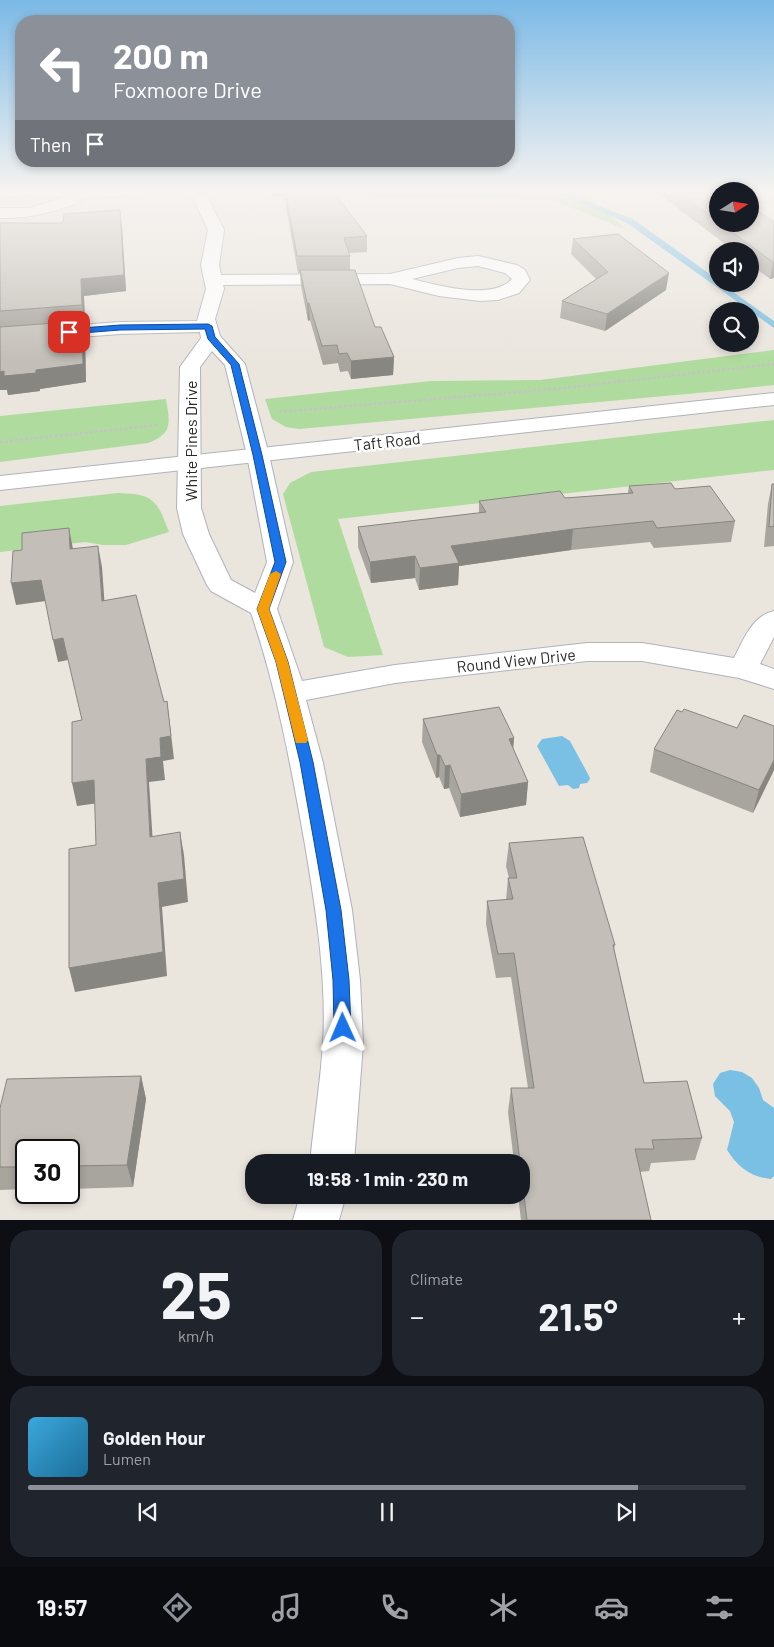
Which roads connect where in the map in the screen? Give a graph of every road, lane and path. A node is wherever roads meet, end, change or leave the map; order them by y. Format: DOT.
graph roads {
  1 [pos="213,247"];
  2 [pos="390,279"];
  3 [pos="213,280"];
  4 [pos="210,332"];
  5 [pos="0,337"];
  6 [pos="774,364"];
  7 [pos="774,399"];
  8 [pos="248,415"];
  9 [pos="188,421"];
  10 [pos="0,442"];
  11 [pos="258,455"];
  12 [pos="190,463"];
  13 [pos="0,483"];
  14 [pos="263,609"];
  15 [pos="774,619"];
  16 [pos="743,669"];
  17 [pos="774,679"];
  18 [pos="290,692"];
  19 [pos="333,1154"];
  20 [pos="320,1204"];
  21 [pos="316,1220"];
  1 -- 3 [label="street, White Pines Drive"];
  2 -- 2 [label="street"];
  2 -- 3 [label="street"];
  3 -- 4 [label="street, White Pines Drive"];
  4 -- 5 [label="street"];
  4 -- 8 [label="street"];
  4 -- 9 [label="street, White Pines Drive"];
  6 -- 8 [label="path"];
  7 -- 11 [label="street, Taft Road"];
  8 -- 11 [label="street"];
  9 -- 10 [label="path"];
  9 -- 12 [label="street, White Pines Drive"];
  11 -- 12 [label="street, Taft Road"];
  11 -- 14 [label="street"];
  12 -- 13 [label="street, Taft Road"];
  12 -- 14 [label="street, White Pines Drive"];
  14 -- 18 [label="street"];
  15 -- 16 [label="street"];
  16 -- 17 [label="street, Round View Drive"];
  16 -- 18 [label="street, Round View Drive"];
  18 -- 19 [label="street"];
  20 -- 21 [label="street"];
}
